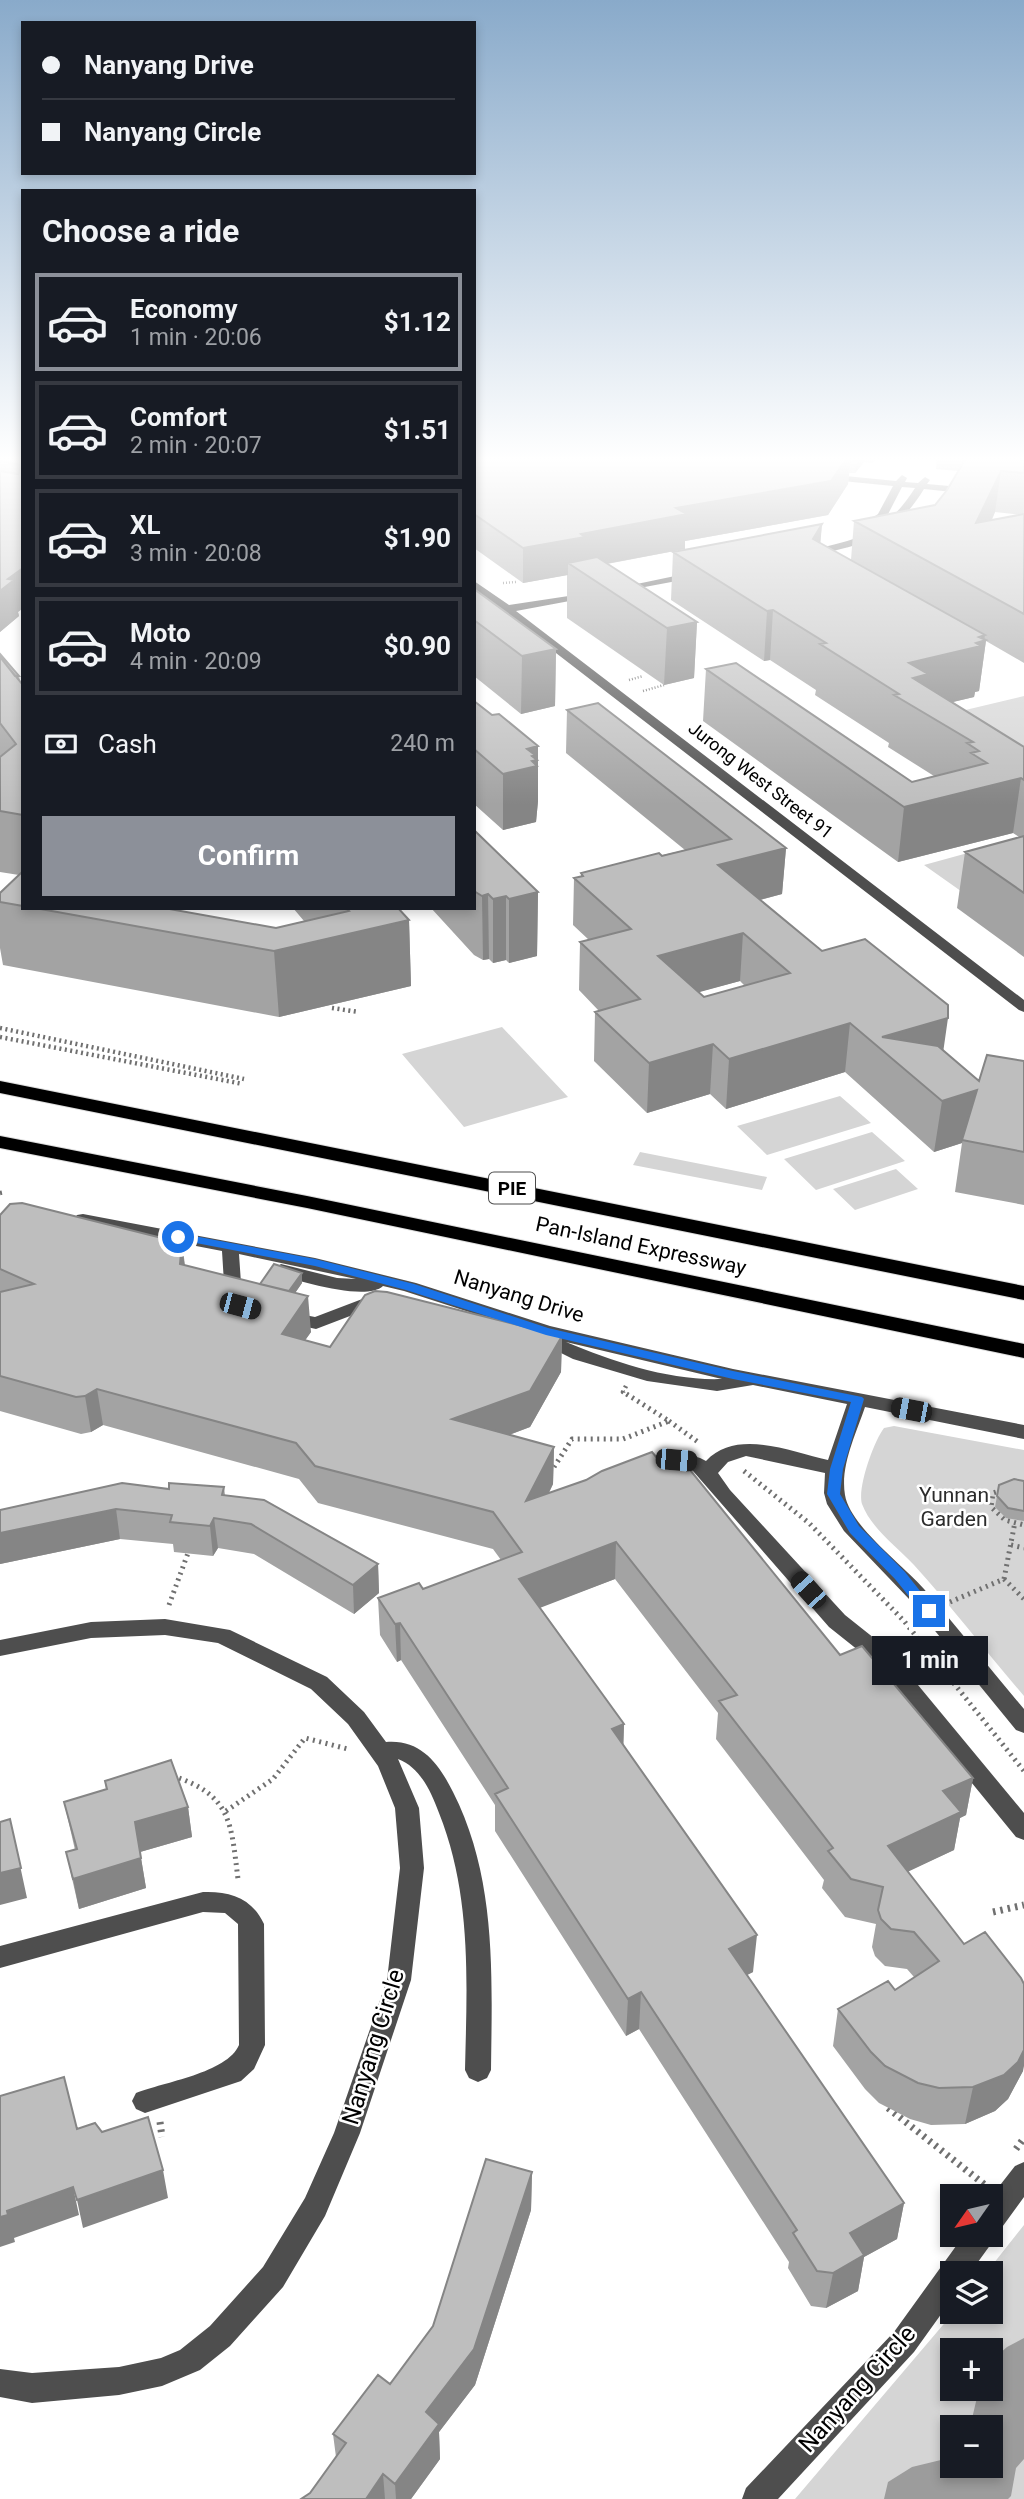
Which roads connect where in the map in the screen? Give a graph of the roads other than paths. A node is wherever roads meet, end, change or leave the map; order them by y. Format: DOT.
graph roads {
  1 [pos="659,572"];
  2 [pos="710,572"];
  3 [pos="612,581"];
  4 [pos="600,583"];
  5 [pos="476,585"];
  6 [pos="503,605"];
  7 [pos="1024,1007"];
  8 [pos="1024,1022"];
  9 [pos="0,1087"];
  10 [pos="0,1142"];
  11 [pos="61,1215"];
  12 [pos="231,1247"];
  13 [pos="410,1287"];
  14 [pos="1024,1291"];
  15 [pos="1024,1351"];
  16 [pos="858,1399"];
  17 [pos="1024,1432"];
  18 [pos="714,1464"];
  19 [pos="649,1469"];
  20 [pos="837,1469"];
  21 [pos="0,1648"];
  22 [pos="1024,1724"];
  23 [pos="380,1751"];
  24 [pos="1024,1830"];
  25 [pos="0,1957"];
  26 [pos="478,2070"];
  27 [pos="145,2101"];
  28 [pos="1024,2175"];
  29 [pos="1003,2203"];
  30 [pos="940,2292"];
  31 [pos="0,2383"];
  32 [pos="757,2499"];
  1 -- 3 [label="street"];
  2 -- 6 [label="street"];
  4 -- 6 [label="street"];
  5 -- 6 [label="street, Jurong West Street 91"];
  6 -- 7 [label="street, Jurong West Street 91"];
  6 -- 8 [label="street, Jurong West Street 91"];
  9 -- 14 [label="highway, Pan-Island Expressway / PIE"];
  10 -- 15 [label="highway, Pan-Island Expressway"];
  11 -- 12 [label="street"];
  12 -- 13 [label="street, Nanyang Drive"];
  12 -- 13 [label="street"];
  13 -- 16 [label="street, Nanyang Drive"];
  16 -- 17 [label="street"];
  16 -- 20 [label="street"];
  18 -- 19 [label="street"];
  18 -- 20 [label="street"];
  18 -- 24 [label="street"];
  20 -- 22 [label="street"];
  21 -- 23 [label="street, Nanyang Circle"];
  23 -- 26 [label="street"];
  23 -- 31 [label="street, Nanyang Circle"];
  25 -- 27 [label="street"];
  28 -- 29 [label="street"];
  30 -- 32 [label="street, Nanyang Circle"];
}
